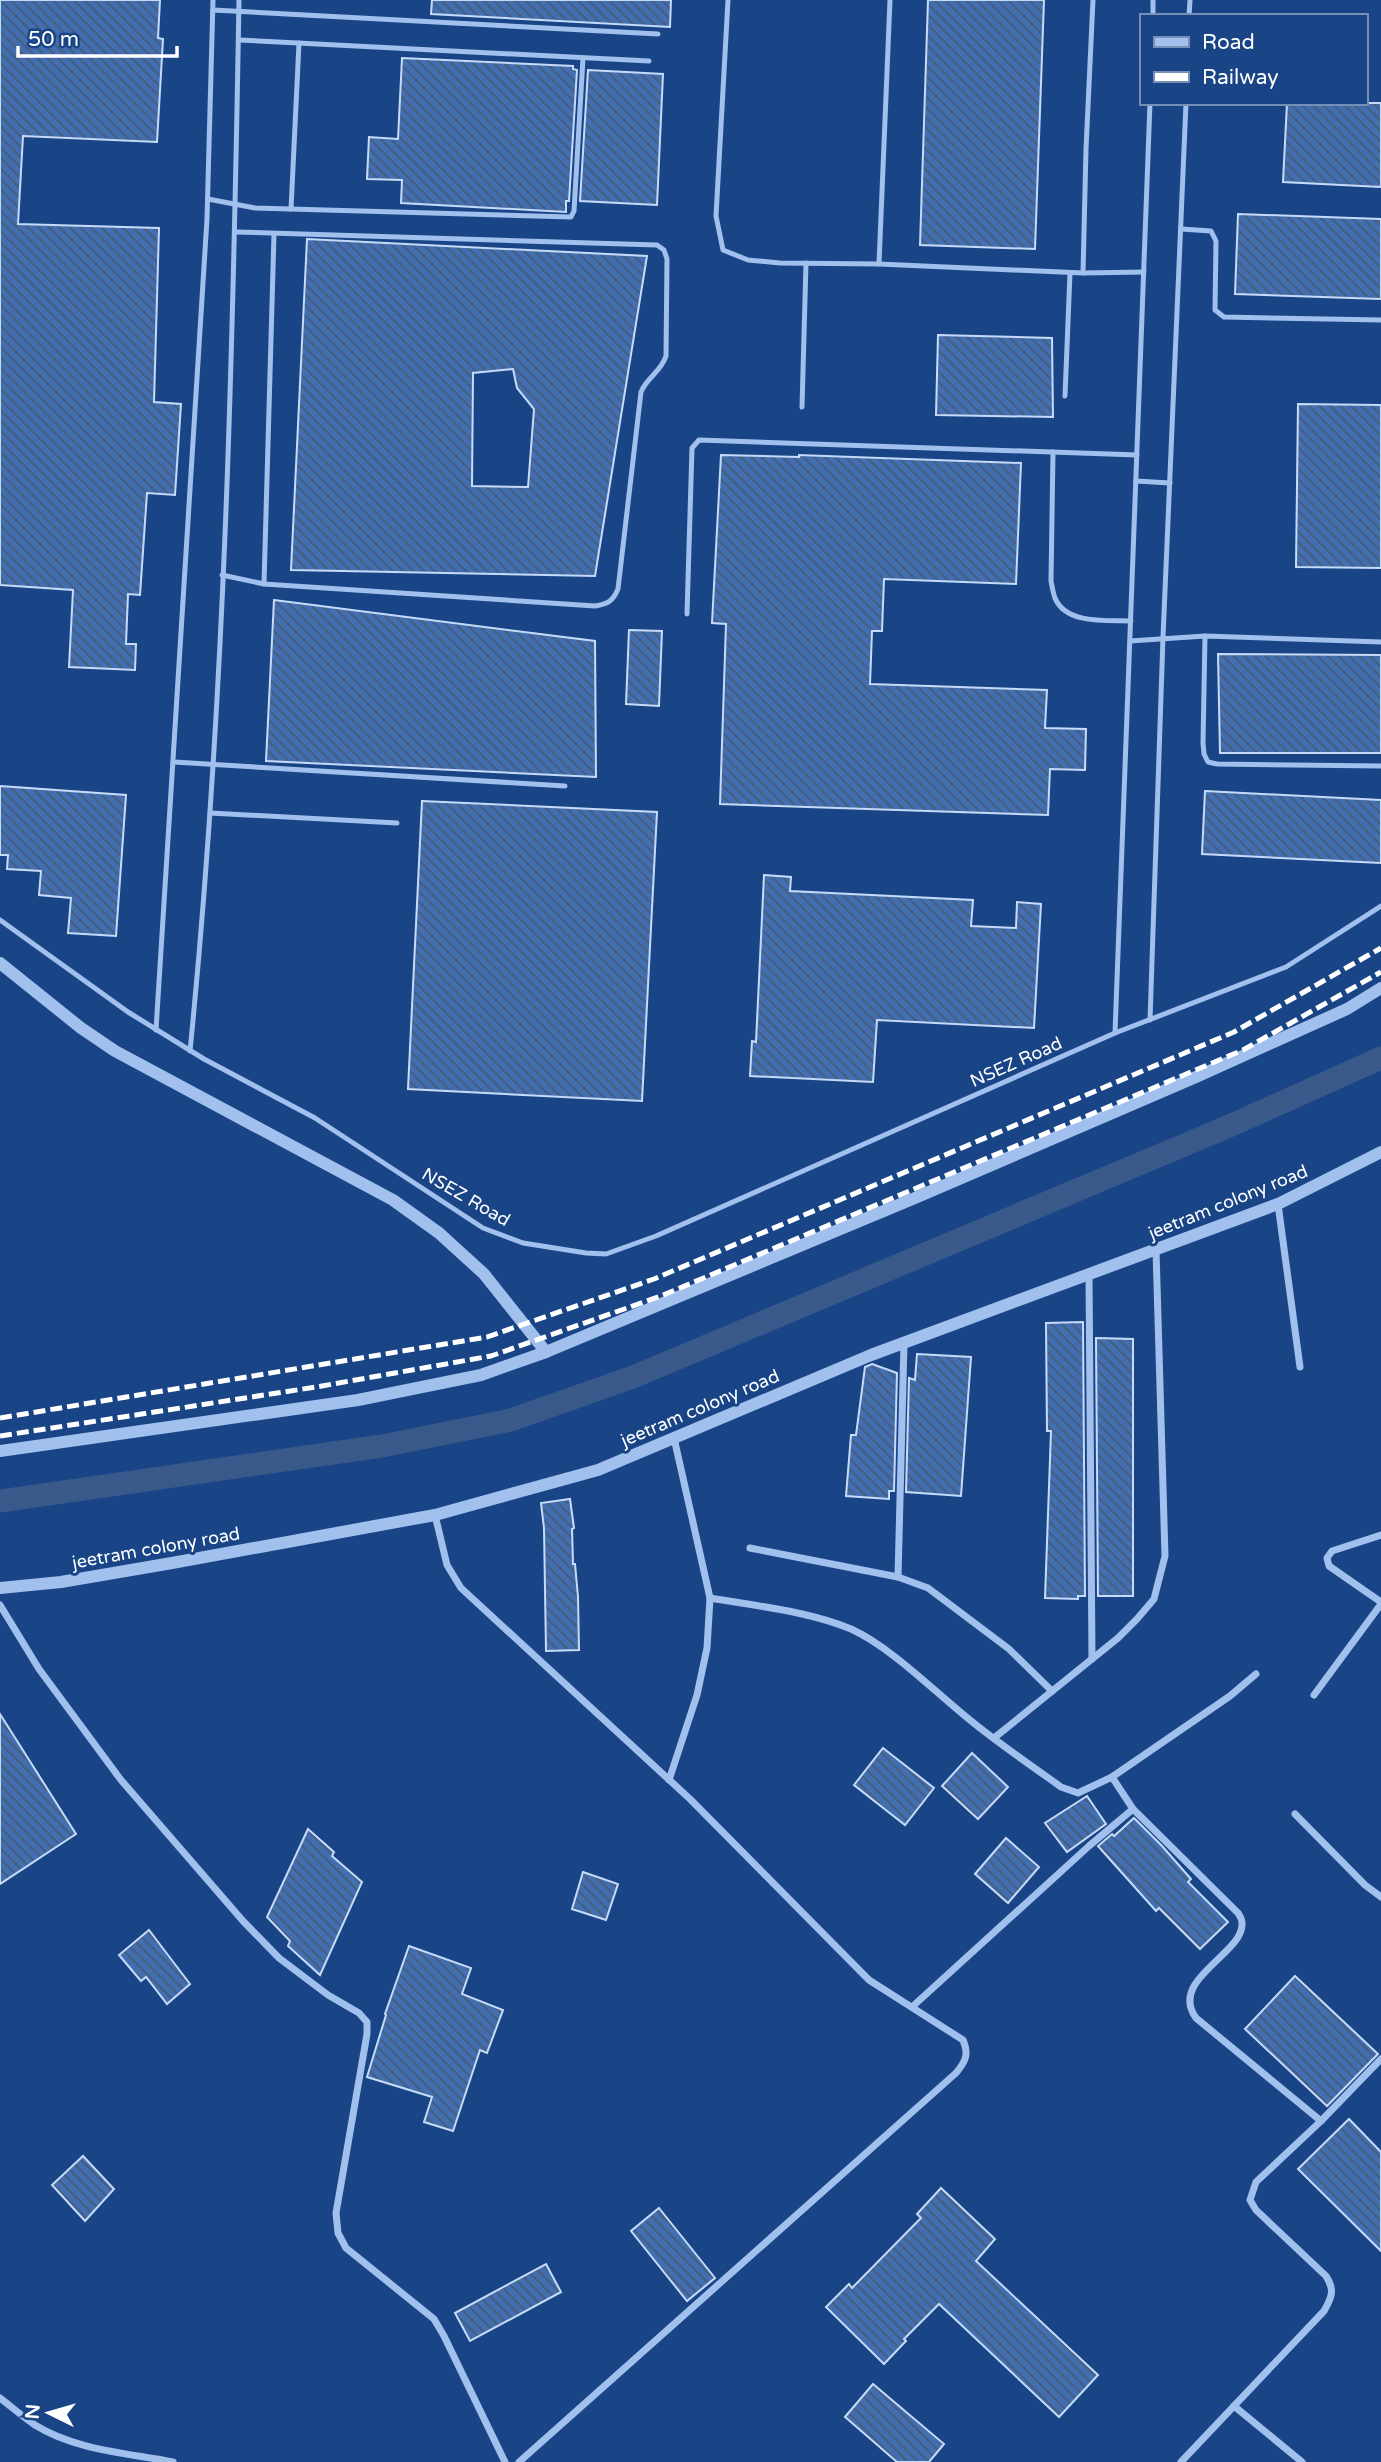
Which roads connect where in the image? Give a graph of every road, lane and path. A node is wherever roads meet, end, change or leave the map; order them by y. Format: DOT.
graph roads {
  1 [pos="213,0"];
  2 [pos="239,0"];
  3 [pos="728,0"];
  4 [pos="890,0"];
  5 [pos="1093,0"];
  6 [pos="213,10"];
  7 [pos="239,11"];
  8 [pos="658,34"];
  9 [pos="239,40"];
  10 [pos="299,43"];
  11 [pos="583,58"];
  12 [pos="649,61"];
  13 [pos="1150,105"];
  14 [pos="1186,105"];
  15 [pos="208,199"];
  16 [pos="236,202"];
  17 [pos="291,209"];
  18 [pos="1181,229"];
  19 [pos="236,232"];
  20 [pos="274,233"];
  21 [pos="806,263"];
  22 [pos="879,264"];
  23 [pos="1144,272"];
  24 [pos="1070,273"];
  25 [pos="1083,274"];
  26 [pos="1381,320"];
  27 [pos="1065,396"];
  28 [pos="802,407"];
  29 [pos="1054,452"];
  30 [pos="1137,455"];
  31 [pos="1136,481"];
  32 [pos="1170,483"];
  33 [pos="222,575"];
  34 [pos="264,584"];
  35 [pos="687,614"];
  36 [pos="1131,621"];
  37 [pos="1205,636"];
  38 [pos="1163,637"];
  39 [pos="1130,640"];
  40 [pos="1381,642"];
  41 [pos="174,762"];
  42 [pos="212,764"];
  43 [pos="1381,766"];
  44 [pos="565,786"];
  45 [pos="210,813"];
  46 [pos="397,823"];
  47 [pos="1381,906"];
  48 [pos="0,920"];
  49 [pos="0,963"];
  50 [pos="1381,988"];
  51 [pos="1150,1020"];
  52 [pos="156,1030"];
  53 [pos="1115,1033"];
  54 [pos="190,1051"];
  55 [pos="1381,1152"];
  56 [pos="1278,1204"];
  57 [pos="1156,1250"];
  58 [pos="1089,1275"];
  59 [pos="904,1343"];
  60 [pos="546,1352"];
  61 [pos="1300,1367"];
  62 [pos="674,1438"];
  63 [pos="0,1451"];
  64 [pos="435,1515"];
  65 [pos="1381,1535"];
  66 [pos="750,1548"];
  67 [pos="898,1577"];
  68 [pos="0,1588"];
  69 [pos="710,1598"];
  70 [pos="1381,1603"];
  71 [pos="0,1605"];
  72 [pos="1093,1659"];
  73 [pos="1256,1674"];
  74 [pos="1052,1691"];
  75 [pos="1314,1695"];
  76 [pos="994,1738"];
  77 [pos="1112,1777"];
  78 [pos="669,1780"];
  79 [pos="1133,1809"];
  80 [pos="1295,1814"];
  81 [pos="1381,1897"];
  82 [pos="912,2007"];
  83 [pos="1380,2064"];
  84 [pos="1321,2121"];
  85 [pos="0,2398"];
  86 [pos="1234,2406"];
  87 [pos="173,2462"];
  88 [pos="505,2462"];
  89 [pos="519,2462"];
  90 [pos="1181,2462"];
  91 [pos="1302,2462"];
  1 -- 6 [label="lane"];
  2 -- 7 [label="lane"];
  3 -- 21 [label="lane"];
  4 -- 22 [label="lane"];
  5 -- 25 [label="lane"];
  6 -- 7 [label="lane"];
  6 -- 15 [label="lane"];
  7 -- 8 [label="lane"];
  7 -- 9 [label="lane"];
  9 -- 10 [label="lane"];
  9 -- 16 [label="lane"];
  10 -- 11 [label="lane"];
  10 -- 17 [label="lane"];
  11 -- 12 [label="lane"];
  11 -- 17 [label="lane"];
  13 -- 23 [label="lane"];
  14 -- 18 [label="lane"];
  15 -- 16 [label="lane"];
  15 -- 41 [label="lane"];
  16 -- 17 [label="lane"];
  16 -- 19 [label="lane"];
  18 -- 26 [label="lane"];
  18 -- 32 [label="lane"];
  19 -- 20 [label="lane"];
  19 -- 33 [label="lane"];
  20 -- 34 [label="lane"];
  20 -- 34 [label="lane"];
  21 -- 22 [label="lane"];
  21 -- 28 [label="lane"];
  22 -- 24 [label="lane"];
  23 -- 25 [label="lane"];
  23 -- 30 [label="lane"];
  24 -- 25 [label="lane"];
  24 -- 27 [label="lane"];
  29 -- 30 [label="lane"];
  29 -- 35 [label="lane"];
  29 -- 36 [label="lane"];
  30 -- 31 [label="lane"];
  31 -- 32 [label="lane"];
  31 -- 36 [label="lane"];
  32 -- 38 [label="lane"];
  33 -- 34 [label="lane"];
  33 -- 42 [label="lane"];
  36 -- 39 [label="lane"];
  37 -- 38 [label="lane"];
  37 -- 40 [label="lane"];
  37 -- 43 [label="lane"];
  38 -- 39 [label="lane"];
  38 -- 51 [label="lane"];
  39 -- 53 [label="lane"];
  41 -- 42 [label="lane"];
  41 -- 52 [label="lane"];
  42 -- 44 [label="lane"];
  42 -- 45 [label="lane"];
  45 -- 46 [label="lane"];
  45 -- 54 [label="lane"];
  47 -- 51 [label="lane, NSEZ Road"];
  48 -- 52 [label="lane, NSEZ Road"];
  49 -- 60 [label="street"];
  50 -- 60 [label="street"];
  51 -- 53 [label="lane, NSEZ Road"];
  52 -- 54 [label="lane, NSEZ Road"];
  53 -- 54 [label="lane, NSEZ Road"];
  55 -- 56 [label="street, jeetram colony road"];
  56 -- 57 [label="street, jeetram colony road"];
  56 -- 61 [label="street"];
  57 -- 58 [label="street, jeetram colony road"];
  57 -- 72 [label="street"];
  58 -- 59 [label="street, jeetram colony road"];
  58 -- 72 [label="street"];
  59 -- 62 [label="street, jeetram colony road"];
  59 -- 67 [label="street"];
  60 -- 63 [label="street"];
  62 -- 64 [label="street, jeetram colony road"];
  62 -- 69 [label="street"];
  64 -- 68 [label="street, jeetram colony road"];
  64 -- 78 [label="street"];
  65 -- 70 [label="street"];
  66 -- 67 [label="street"];
  67 -- 74 [label="street"];
  69 -- 76 [label="street"];
  69 -- 78 [label="street"];
  70 -- 75 [label="street"];
  71 -- 88 [label="street"];
  72 -- 74 [label="street"];
  73 -- 77 [label="street"];
  74 -- 76 [label="street"];
  76 -- 77 [label="street"];
  77 -- 79 [label="street"];
  78 -- 82 [label="street"];
  79 -- 82 [label="street"];
  79 -- 84 [label="street"];
  80 -- 81 [label="street"];
  82 -- 89 [label="street"];
  83 -- 84 [label="street"];
  84 -- 86 [label="street"];
  85 -- 87 [label="street"];
  86 -- 90 [label="street"];
  86 -- 91 [label="street"];
}
